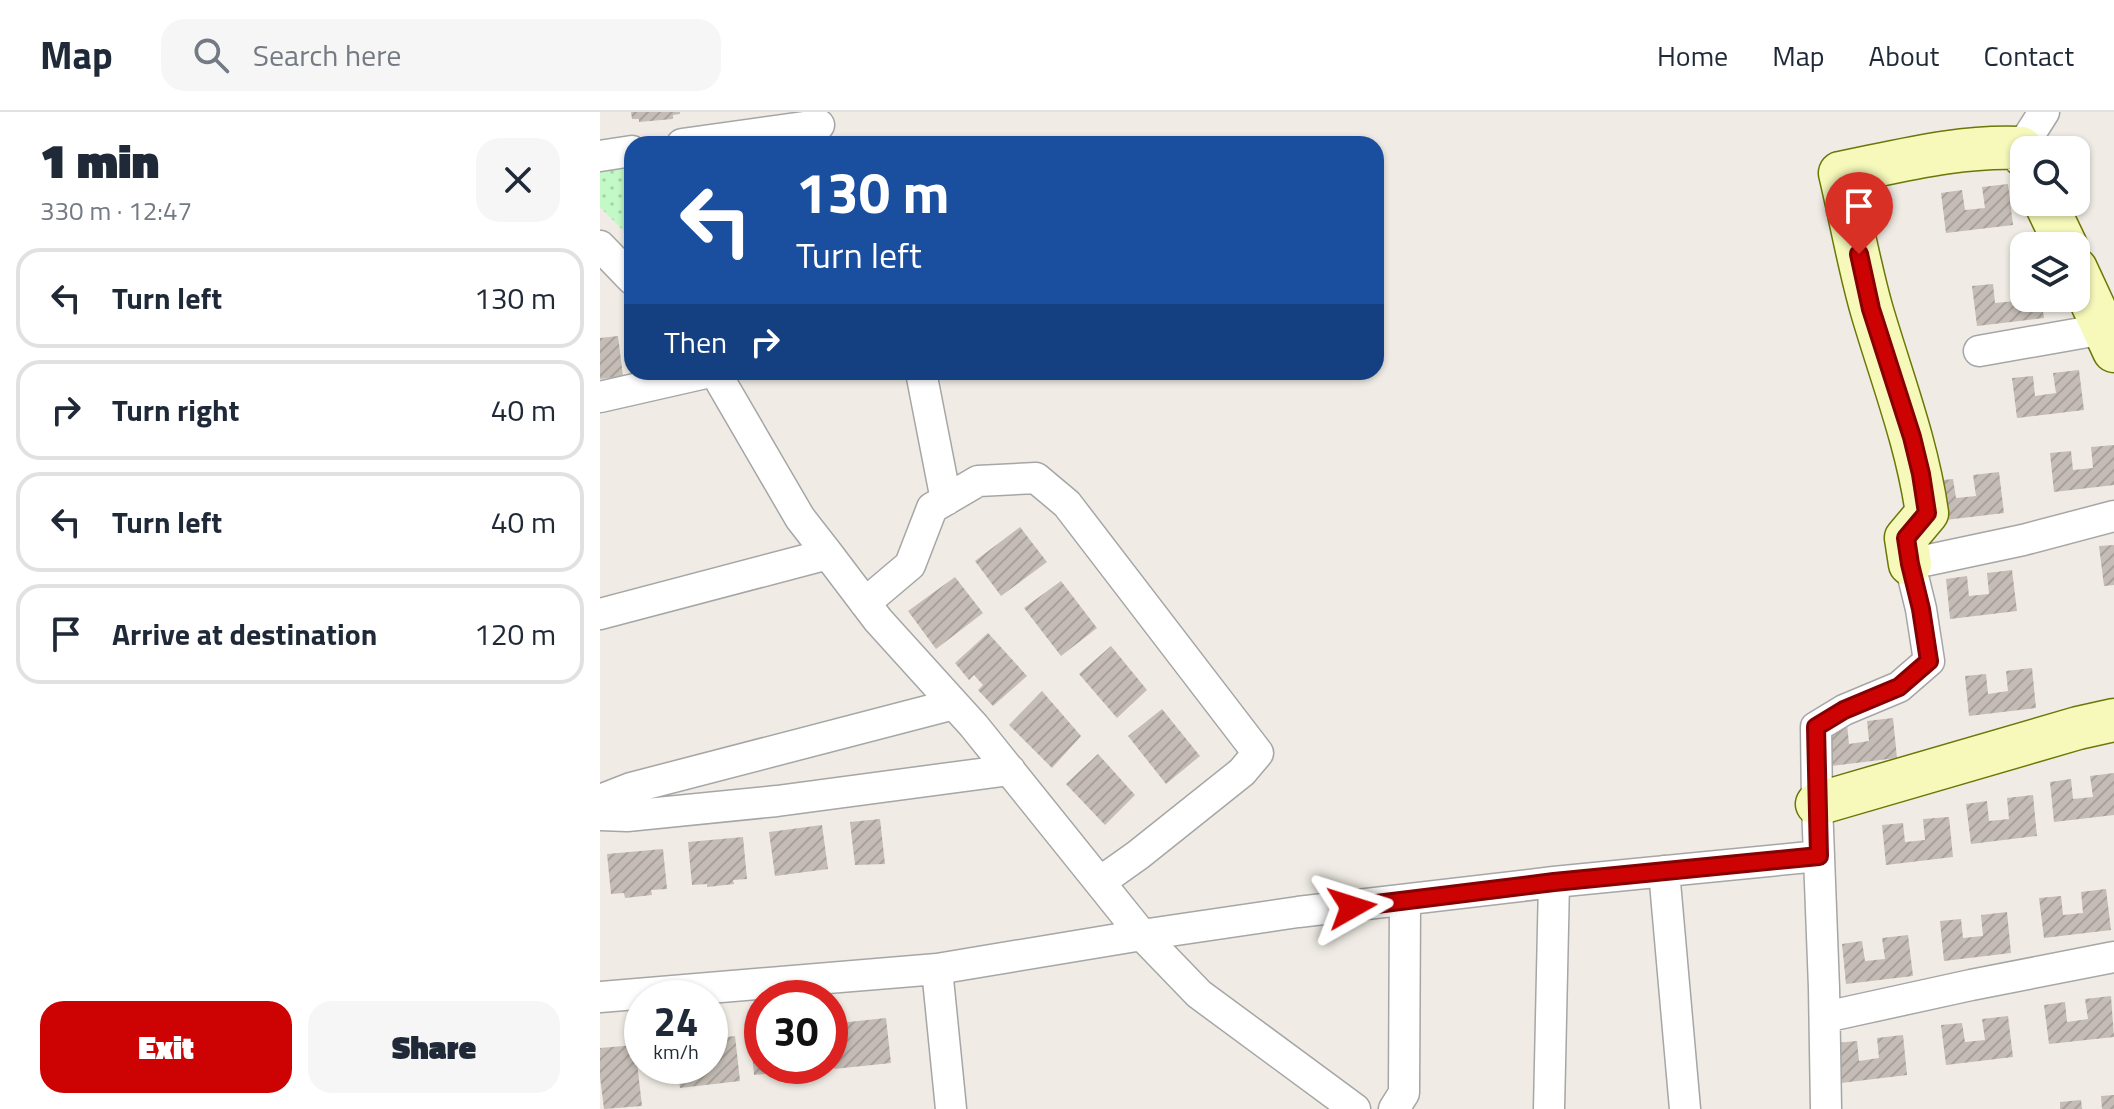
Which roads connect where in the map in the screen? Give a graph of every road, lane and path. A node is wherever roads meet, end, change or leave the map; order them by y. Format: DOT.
graph roads {
  1 [pos="818,127"];
  2 [pos="2031,131"];
  3 [pos="746,136"];
  4 [pos="624,152"];
  5 [pos="600,156"];
  6 [pos="600,246"];
  7 [pos="624,271"];
  8 [pos="2090,295"];
  9 [pos="2111,335"];
  10 [pos="1979,351"];
  11 [pos="677,380"];
  12 [pos="718,380"];
  13 [pos="923,380"];
  14 [pos="600,397"];
  15 [pos="946,500"];
  16 [pos="2114,516"];
  17 [pos="828,554"];
  18 [pos="1910,564"];
  19 [pos="865,603"];
  20 [pos="600,614"];
  21 [pos="954,704"];
  22 [pos="2114,720"];
  23 [pos="1010,770"];
  24 [pos="600,800"];
  25 [pos="1817,804"];
  26 [pos="600,815"];
  27 [pos="1819,856"];
  28 [pos="1664,871"];
  29 [pos="1100,882"];
  30 [pos="1554,882"];
  31 [pos="1405,901"];
  32 [pos="1142,935"];
  33 [pos="2114,957"];
  34 [pos="937,969"];
  35 [pos="600,997"];
  36 [pos="1825,1017"];
  37 [pos="951,1109"];
  38 [pos="1355,1109"];
  39 [pos="1394,1109"];
  40 [pos="1549,1109"];
  41 [pos="1685,1109"];
  42 [pos="1826,1109"];
  1 -- 3 [label="street"];
  2 -- 18 [label="street"];
  4 -- 5 [label="street"];
  6 -- 7 [label="street"];
  8 -- 9 [label="street"];
  9 -- 10 [label="street"];
  11 -- 14 [label="street"];
  12 -- 17 [label="street"];
  13 -- 15 [label="street"];
  15 -- 19 [label="street"];
  15 -- 29 [label="street"];
  16 -- 18 [label="street"];
  17 -- 19 [label="street"];
  17 -- 20 [label="street"];
  18 -- 25 [label="street"];
  19 -- 21 [label="street"];
  21 -- 23 [label="street"];
  21 -- 24 [label="street"];
  22 -- 25 [label="street"];
  23 -- 26 [label="street"];
  23 -- 29 [label="street"];
  25 -- 27 [label="street"];
  27 -- 28 [label="street"];
  27 -- 36 [label="street"];
  28 -- 30 [label="street"];
  28 -- 41 [label="street"];
  29 -- 32 [label="street"];
  30 -- 31 [label="street"];
  30 -- 40 [label="street"];
  31 -- 32 [label="street"];
  31 -- 39 [label="street"];
  32 -- 34 [label="street"];
  32 -- 38 [label="street"];
  33 -- 36 [label="street"];
  34 -- 35 [label="street"];
  34 -- 37 [label="street"];
  36 -- 42 [label="street"];
}
